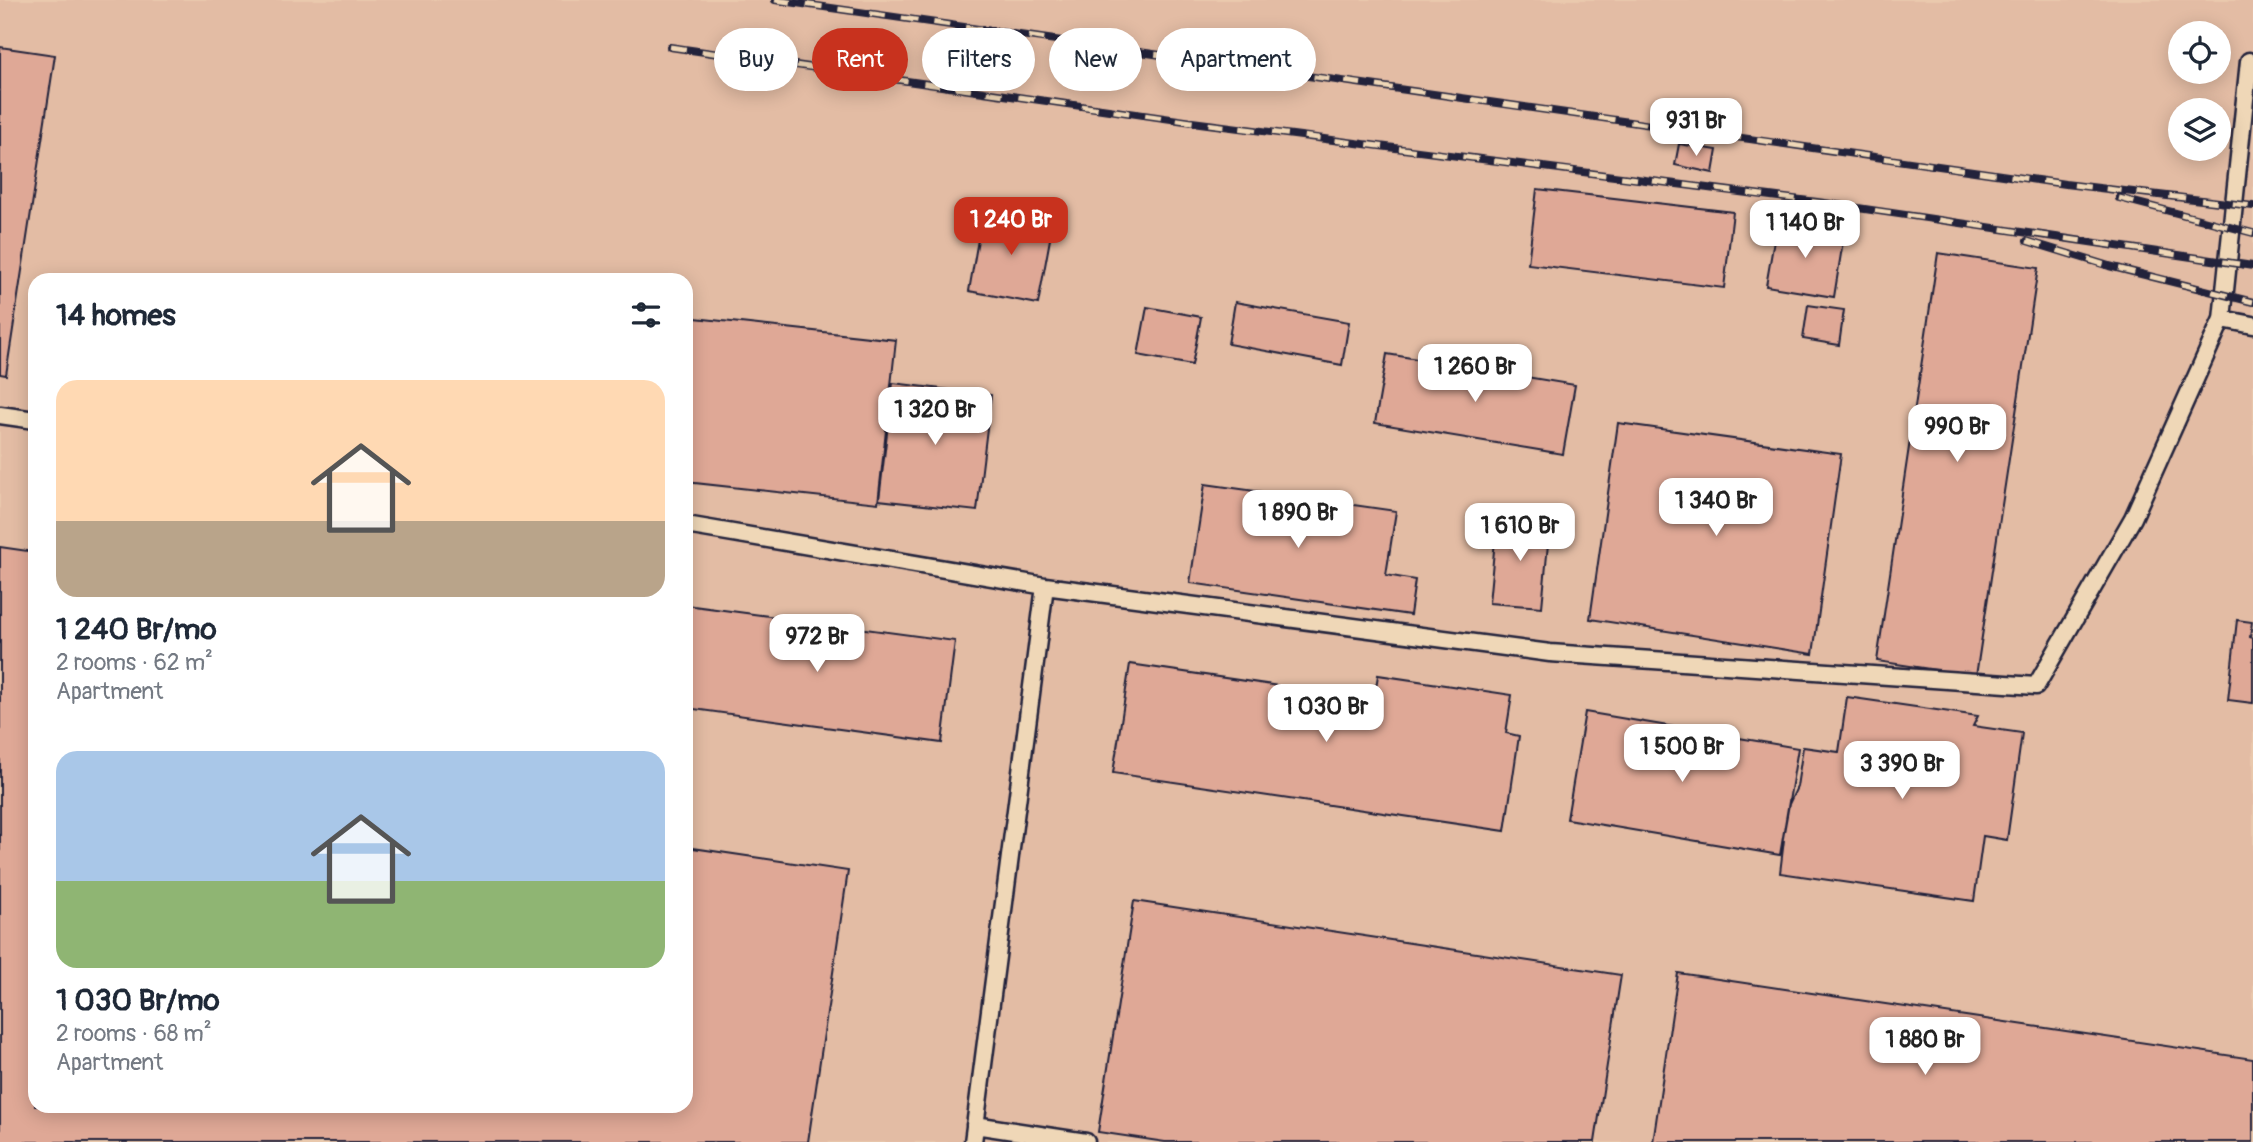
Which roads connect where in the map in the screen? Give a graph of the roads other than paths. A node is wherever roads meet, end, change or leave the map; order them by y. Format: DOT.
graph roads {
  1 [pos="2249,61"];
  2 [pos="2222,319"];
  3 [pos="2253,325"];
  4 [pos="0,415"];
  5 [pos="28,420"];
  6 [pos="693,526"];
  7 [pos="1045,586"];
  8 [pos="975,1125"];
  9 [pos="973,1142"];
  10 [pos="1086,1142"];
  1 -- 2 [label="lane"];
  2 -- 3 [label="lane"];
  2 -- 7 [label="lane"];
  4 -- 5 [label="lane"];
  6 -- 7 [label="lane"];
  7 -- 8 [label="lane"];
  8 -- 9 [label="lane"];
  8 -- 10 [label="lane"];
}
